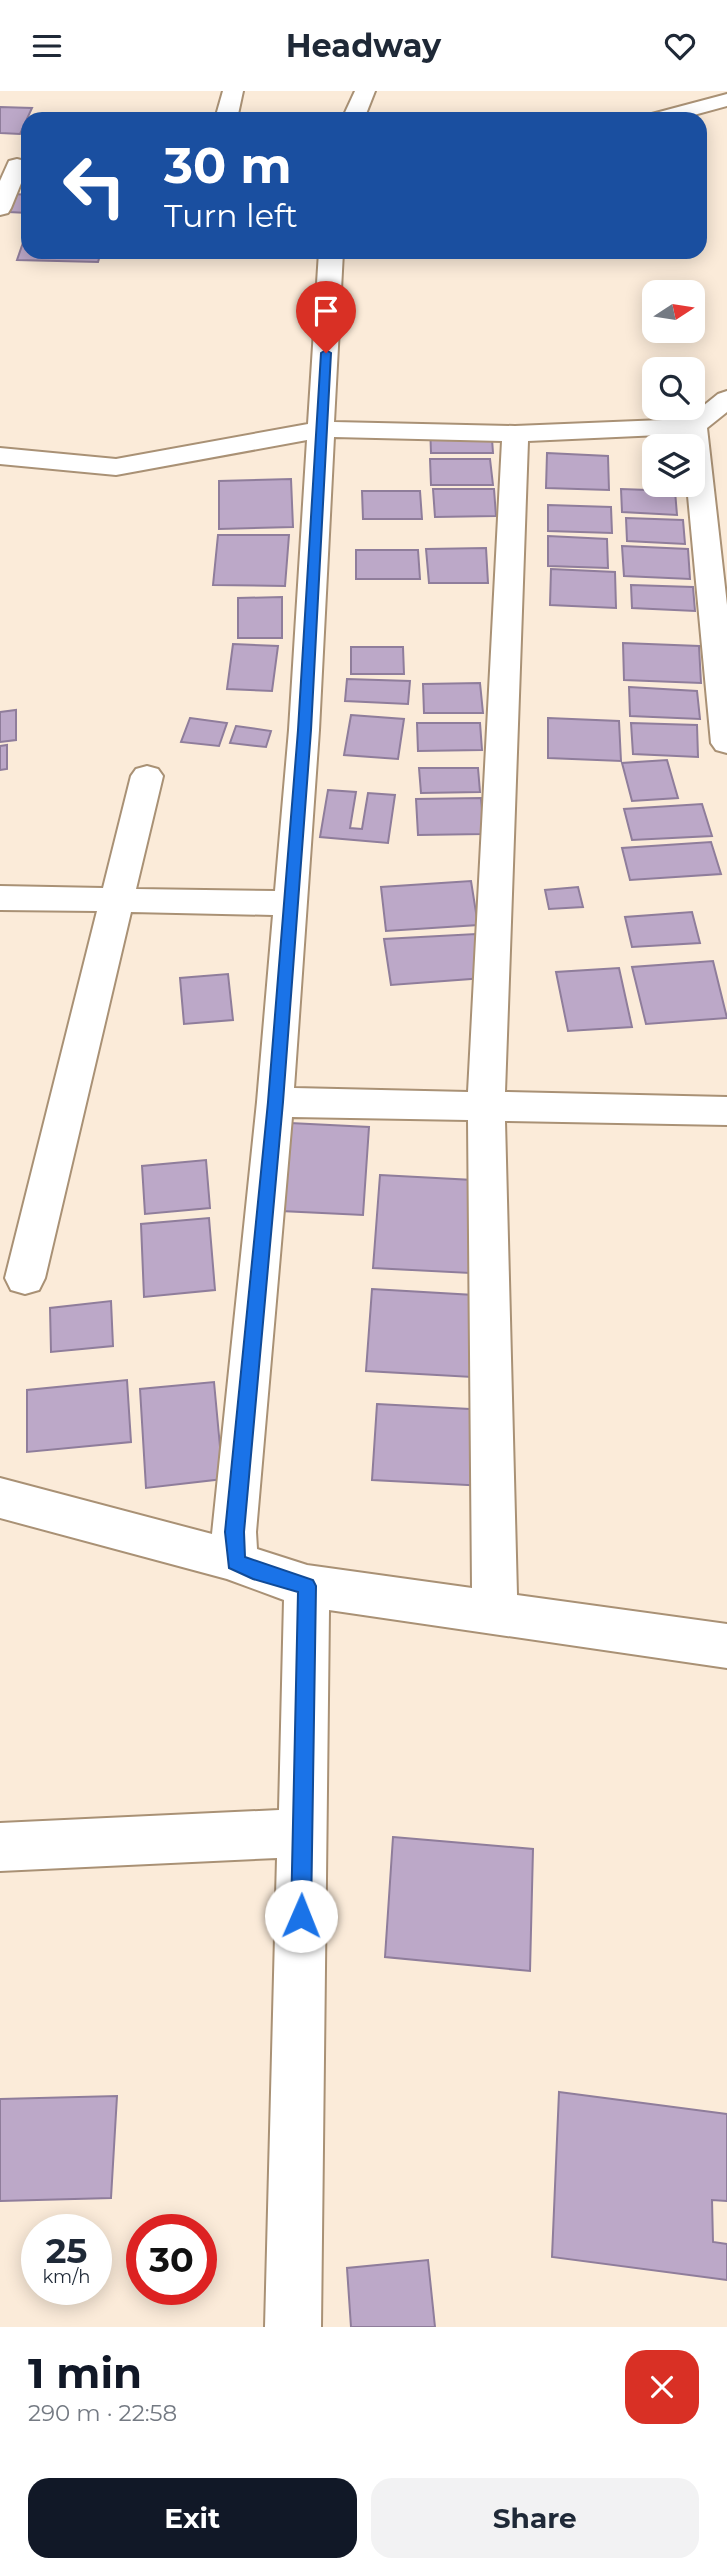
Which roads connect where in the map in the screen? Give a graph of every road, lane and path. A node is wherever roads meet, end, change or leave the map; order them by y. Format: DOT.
graph roads {
  1 [pos="233,91"];
  2 [pos="365,91"];
  3 [pos="727,100"];
  4 [pos="228,112"];
  5 [pos="356,112"];
  6 [pos="682,112"];
  7 [pos="15,166"];
  8 [pos="0,208"];
  9 [pos="331,259"];
  10 [pos="727,399"];
  11 [pos="694,426"];
  12 [pos="322,429"];
  13 [pos="515,434"];
  14 [pos="0,456"];
  15 [pos="727,743"];
  16 [pos="148,776"];
  17 [pos="0,898"];
  18 [pos="117,900"];
  19 [pos="290,903"];
  20 [pos="275,1102"];
  21 [pos="486,1107"];
  22 [pos="727,1111"];
  23 [pos="25,1278"];
  24 [pos="0,1498"];
  25 [pos="236,1562"];
  26 [pos="307,1586"];
  27 [pos="495,1613"];
  28 [pos="727,1646"];
  29 [pos="302,1833"];
  30 [pos="0,1847"];
  31 [pos="293,2327"];
  1 -- 4 [label="street"];
  2 -- 5 [label="street"];
  3 -- 6 [label="street"];
  7 -- 8 [label="street"];
  9 -- 12 [label="street"];
  10 -- 11 [label="street"];
  11 -- 13 [label="street"];
  11 -- 15 [label="street"];
  12 -- 13 [label="street"];
  12 -- 14 [label="street"];
  12 -- 19 [label="street"];
  13 -- 21 [label="street"];
  16 -- 18 [label="street"];
  17 -- 18 [label="street"];
  18 -- 19 [label="street"];
  18 -- 23 [label="street"];
  19 -- 20 [label="street"];
  20 -- 21 [label="street"];
  20 -- 25 [label="street"];
  21 -- 22 [label="street"];
  21 -- 27 [label="street"];
  24 -- 25 [label="street"];
  25 -- 26 [label="street"];
  26 -- 27 [label="street"];
  26 -- 29 [label="street"];
  27 -- 28 [label="street"];
  29 -- 30 [label="street"];
  29 -- 31 [label="street"];
}
